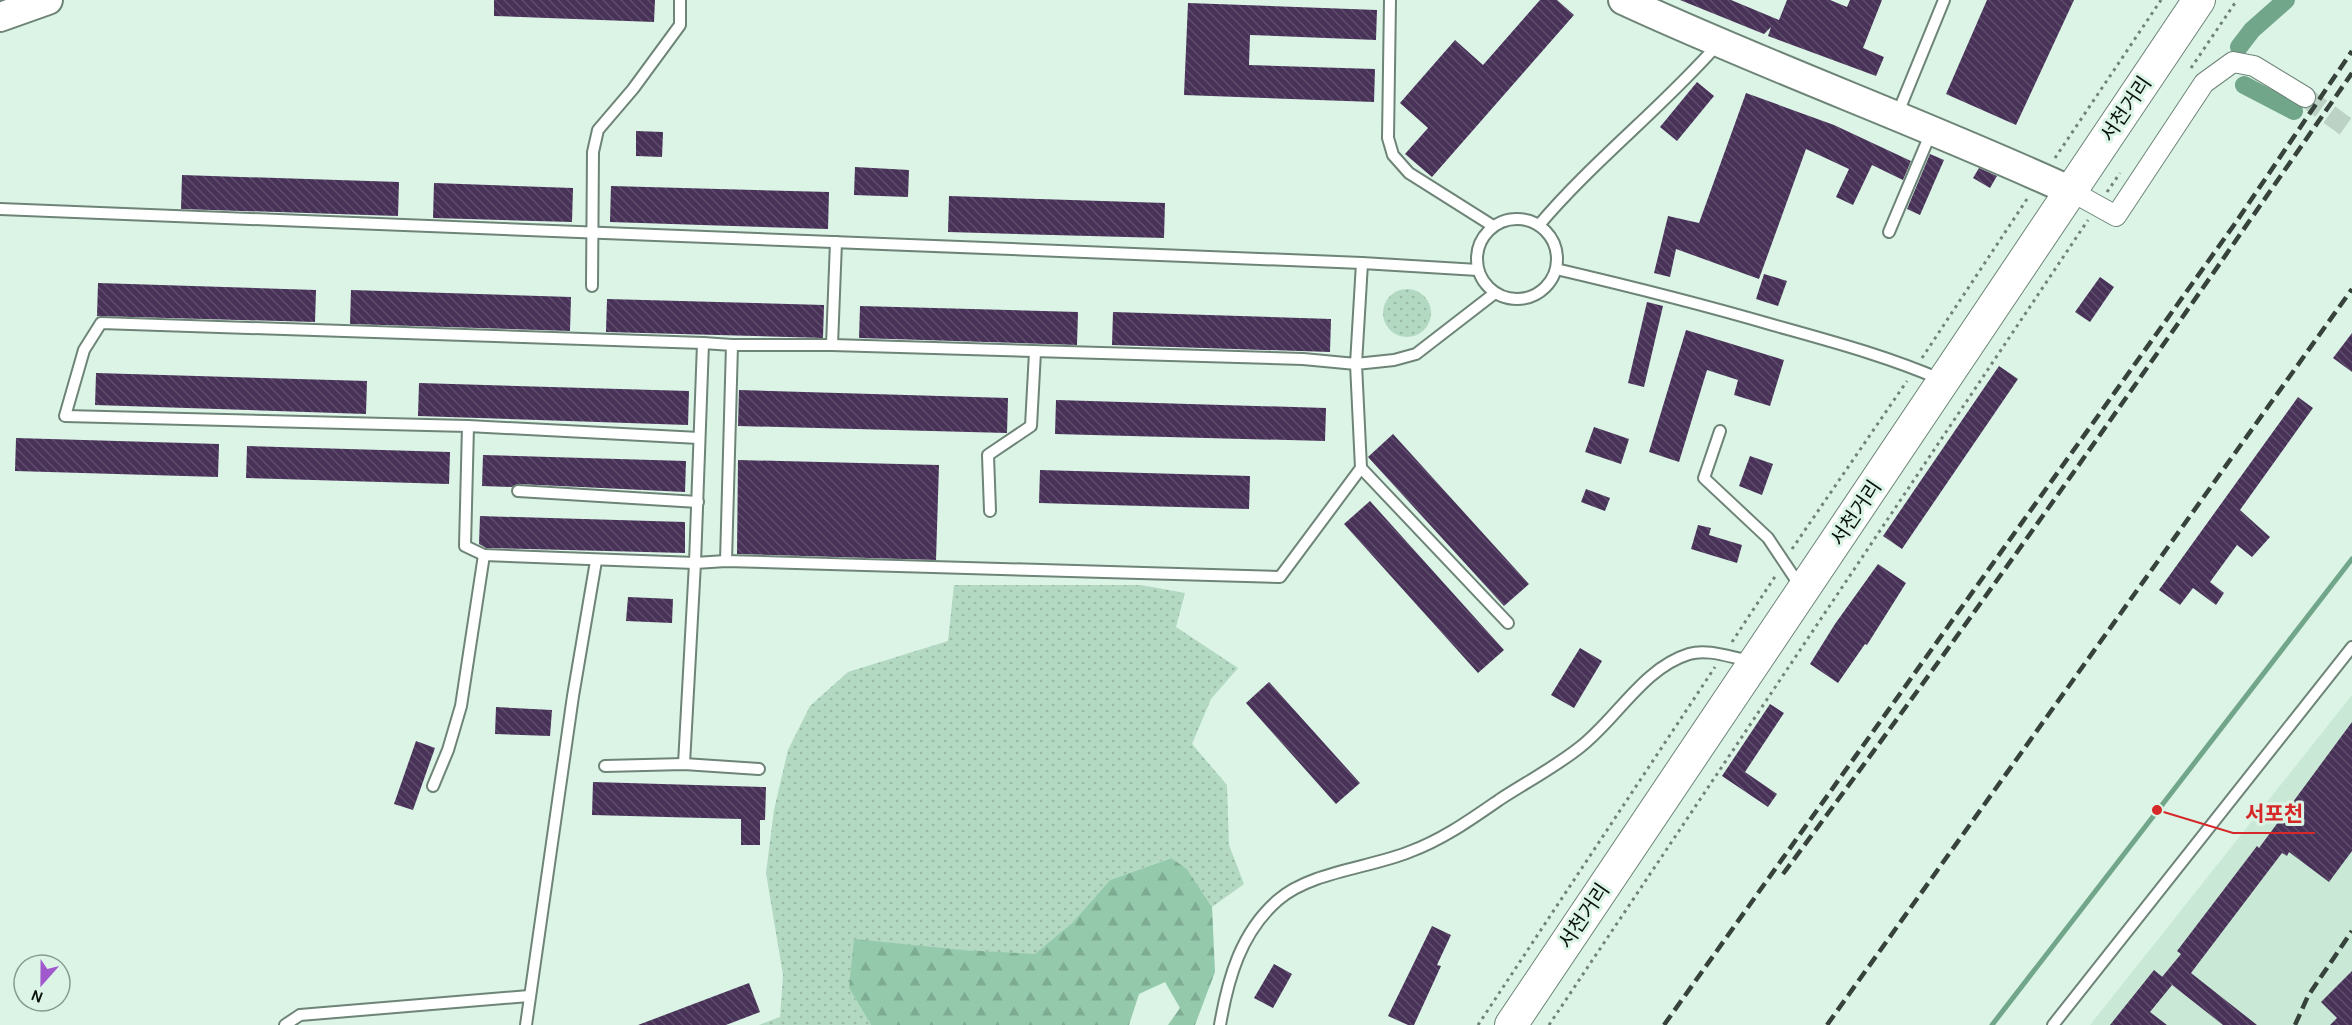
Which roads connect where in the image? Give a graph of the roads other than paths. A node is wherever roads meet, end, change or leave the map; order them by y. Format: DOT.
graph roads {
  1 [pos="48,0"];
  2 [pos="680,0"];
  3 [pos="1389,0"];
  4 [pos="1623,0"];
  5 [pos="1944,0"];
  6 [pos="2199,0"];
  7 [pos="0,17"];
  8 [pos="1719,44"];
  9 [pos="2305,97"];
  10 [pos="1897,116"];
  11 [pos="1932,130"];
  12 [pos="2071,190"];
  13 [pos="0,209"];
  14 [pos="1539,225"];
  15 [pos="1493,226"];
  16 [pos="1888,232"];
  17 [pos="593,233"];
  18 [pos="836,242"];
  19 [pos="1362,264"];
  20 [pos="1556,269"];
  21 [pos="1478,270"];
  22 [pos="591,286"];
  23 [pos="1494,293"];
  24 [pos="703,343"];
  25 [pos="732,345"];
  26 [pos="832,345"];
  27 [pos="1035,352"];
  28 [pos="1356,364"];
  29 [pos="1945,382"];
  30 [pos="468,426"];
  31 [pos="1720,430"];
  32 [pos="699,438"];
  33 [pos="1361,468"];
  34 [pos="518,491"];
  35 [pos="698,502"];
  36 [pos="990,511"];
  37 [pos="484,555"];
  38 [pos="596,561"];
  39 [pos="726,561"];
  40 [pos="695,563"];
  41 [pos="1804,591"];
  42 [pos="1508,623"];
  43 [pos="2352,647"];
  44 [pos="1754,662"];
  45 [pos="684,764"];
  46 [pos="605,766"];
  47 [pos="759,769"];
  48 [pos="433,786"];
  49 [pos="529,996"];
  50 [pos="285,1025"];
  51 [pos="526,1025"];
  52 [pos="1220,1025"];
  53 [pos="1511,1025"];
  54 [pos="2053,1025"];
  1 -- 7 [label="street"];
  2 -- 17 [label="lane"];
  3 -- 15 [label="lane"];
  4 -- 8 [label="street"];
  5 -- 10 [label="lane"];
  6 -- 12 [label="main road, 서천거리"];
  8 -- 10 [label="street"];
  8 -- 14 [label="lane"];
  9 -- 12 [label="street"];
  10 -- 11 [label="street"];
  11 -- 12 [label="street"];
  11 -- 16 [label="lane"];
  12 -- 29 [label="main road, 서천거리"];
  13 -- 17 [label="lane"];
  14 -- 15 [label="lane"];
  14 -- 20 [label="lane"];
  15 -- 21 [label="lane"];
  17 -- 18 [label="lane"];
  17 -- 22 [label="lane"];
  18 -- 19 [label="lane"];
  18 -- 26 [label="lane"];
  19 -- 21 [label="lane"];
  19 -- 28 [label="lane"];
  20 -- 23 [label="lane"];
  20 -- 29 [label="lane"];
  21 -- 23 [label="lane"];
  23 -- 28 [label="lane"];
  24 -- 25 [label="lane"];
  24 -- 30 [label="lane"];
  24 -- 32 [label="lane"];
  25 -- 26 [label="lane"];
  25 -- 39 [label="lane"];
  26 -- 27 [label="lane"];
  27 -- 28 [label="lane"];
  27 -- 36 [label="lane"];
  28 -- 33 [label="lane"];
  29 -- 41 [label="main road, 서천거리"];
  30 -- 32 [label="lane"];
  30 -- 37 [label="lane"];
  31 -- 41 [label="lane"];
  32 -- 35 [label="lane"];
  33 -- 39 [label="lane"];
  33 -- 42 [label="lane"];
  34 -- 35 [label="lane"];
  35 -- 40 [label="lane"];
  37 -- 38 [label="lane"];
  37 -- 48 [label="lane"];
  38 -- 40 [label="lane"];
  38 -- 49 [label="lane"];
  39 -- 40 [label="lane"];
  40 -- 45 [label="lane"];
  41 -- 44 [label="main road, 서천거리"];
  43 -- 54 [label="lane"];
  44 -- 52 [label="lane"];
  44 -- 53 [label="main road, 서천거리"];
  45 -- 46 [label="lane"];
  45 -- 47 [label="lane"];
  49 -- 50 [label="lane"];
  49 -- 51 [label="lane"];
}
